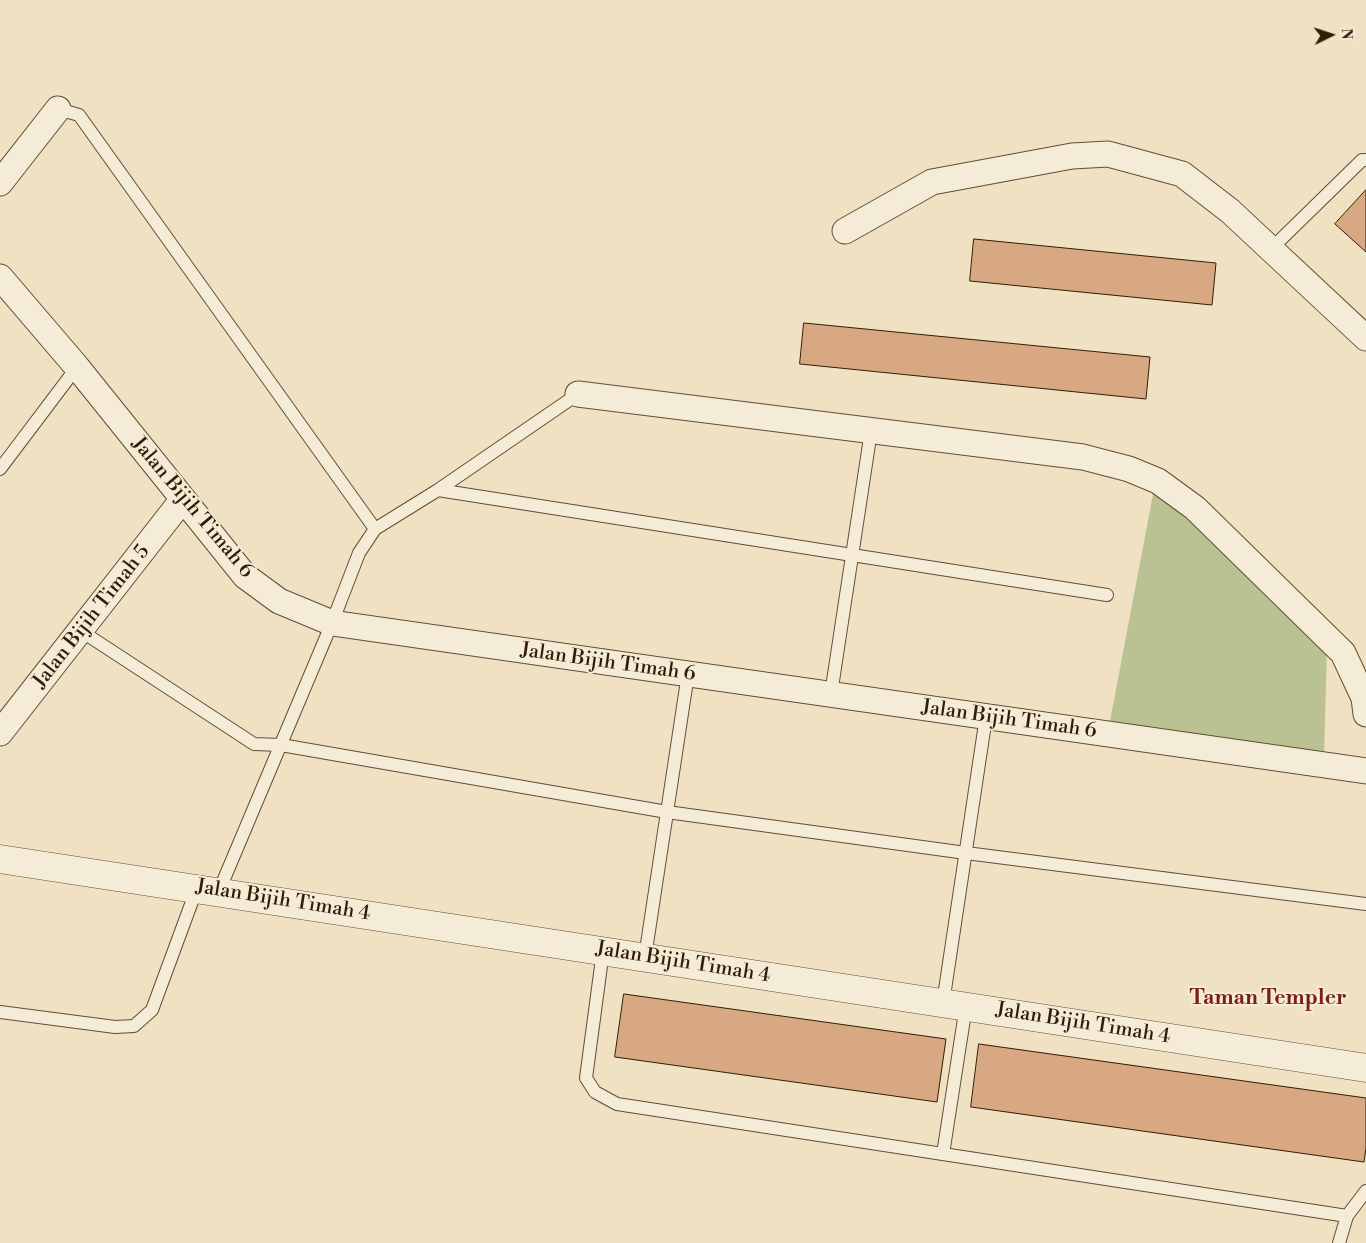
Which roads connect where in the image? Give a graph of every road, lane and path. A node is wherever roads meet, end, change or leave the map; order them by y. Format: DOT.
graph roads {
  1 [pos="58,109"];
  2 [pos="1366,160"];
  3 [pos="0,183"];
  4 [pos="845,231"];
  5 [pos="1271,249"];
  6 [pos="0,277"];
  7 [pos="1366,338"];
  8 [pos="77,368"];
  9 [pos="578,394"];
  10 [pos="871,431"];
  11 [pos="0,469"];
  12 [pos="438,490"];
  13 [pos="183,500"];
  14 [pos="375,530"];
  15 [pos="852,555"];
  16 [pos="1107,595"];
  17 [pos="332,623"];
  18 [pos="80,631"];
  19 [pos="688,674"];
  20 [pos="831,694"];
  21 [pos="1366,714"];
  22 [pos="986,717"];
  23 [pos="0,734"];
  24 [pos="281,746"];
  25 [pos="1366,771"];
  26 [pos="666,812"];
  27 [pos="966,853"];
  28 [pos="0,859"];
  29 [pos="208,890"];
  30 [pos="1366,904"];
  31 [pos="603,950"];
  32 [pos="645,957"];
  33 [pos="955,1005"];
  34 [pos="0,1012"];
  35 [pos="1366,1068"];
  36 [pos="943,1154"];
  37 [pos="1366,1191"];
  38 [pos="1347,1216"];
  39 [pos="1339,1243"];
  1 -- 3 [label="street"];
  1 -- 14 [label="lane"];
  2 -- 5 [label="lane"];
  4 -- 5 [label="street"];
  5 -- 7 [label="street"];
  6 -- 8 [label="street, Jalan Bijih Timah 6"];
  8 -- 11 [label="lane"];
  8 -- 13 [label="street, Jalan Bijih Timah 6"];
  9 -- 10 [label="street"];
  9 -- 12 [label="lane"];
  10 -- 15 [label="lane"];
  10 -- 21 [label="street"];
  12 -- 14 [label="lane"];
  12 -- 15 [label="lane"];
  13 -- 17 [label="street, Jalan Bijih Timah 6"];
  13 -- 18 [label="street, Jalan Bijih Timah 5"];
  14 -- 17 [label="lane"];
  15 -- 16 [label="lane"];
  15 -- 20 [label="lane"];
  17 -- 19 [label="street, Jalan Bijih Timah 6"];
  17 -- 24 [label="lane"];
  18 -- 23 [label="street, Jalan Bijih Timah 5"];
  18 -- 24 [label="lane"];
  19 -- 20 [label="street, Jalan Bijih Timah 6"];
  19 -- 26 [label="lane"];
  20 -- 22 [label="street, Jalan Bijih Timah 6"];
  22 -- 25 [label="street, Jalan Bijih Timah 6"];
  22 -- 27 [label="lane"];
  24 -- 26 [label="lane"];
  24 -- 29 [label="lane"];
  26 -- 27 [label="lane"];
  26 -- 32 [label="lane"];
  27 -- 30 [label="lane"];
  27 -- 33 [label="lane"];
  28 -- 29 [label="street, Jalan Bijih Timah 4"];
  29 -- 31 [label="street, Jalan Bijih Timah 4"];
  29 -- 34 [label="lane"];
  31 -- 32 [label="street, Jalan Bijih Timah 4"];
  31 -- 36 [label="lane"];
  32 -- 33 [label="street, Jalan Bijih Timah 4"];
  33 -- 35 [label="street, Jalan Bijih Timah 4"];
  33 -- 36 [label="lane"];
  36 -- 38 [label="lane"];
  37 -- 38 [label="lane"];
  38 -- 39 [label="lane"];
}
